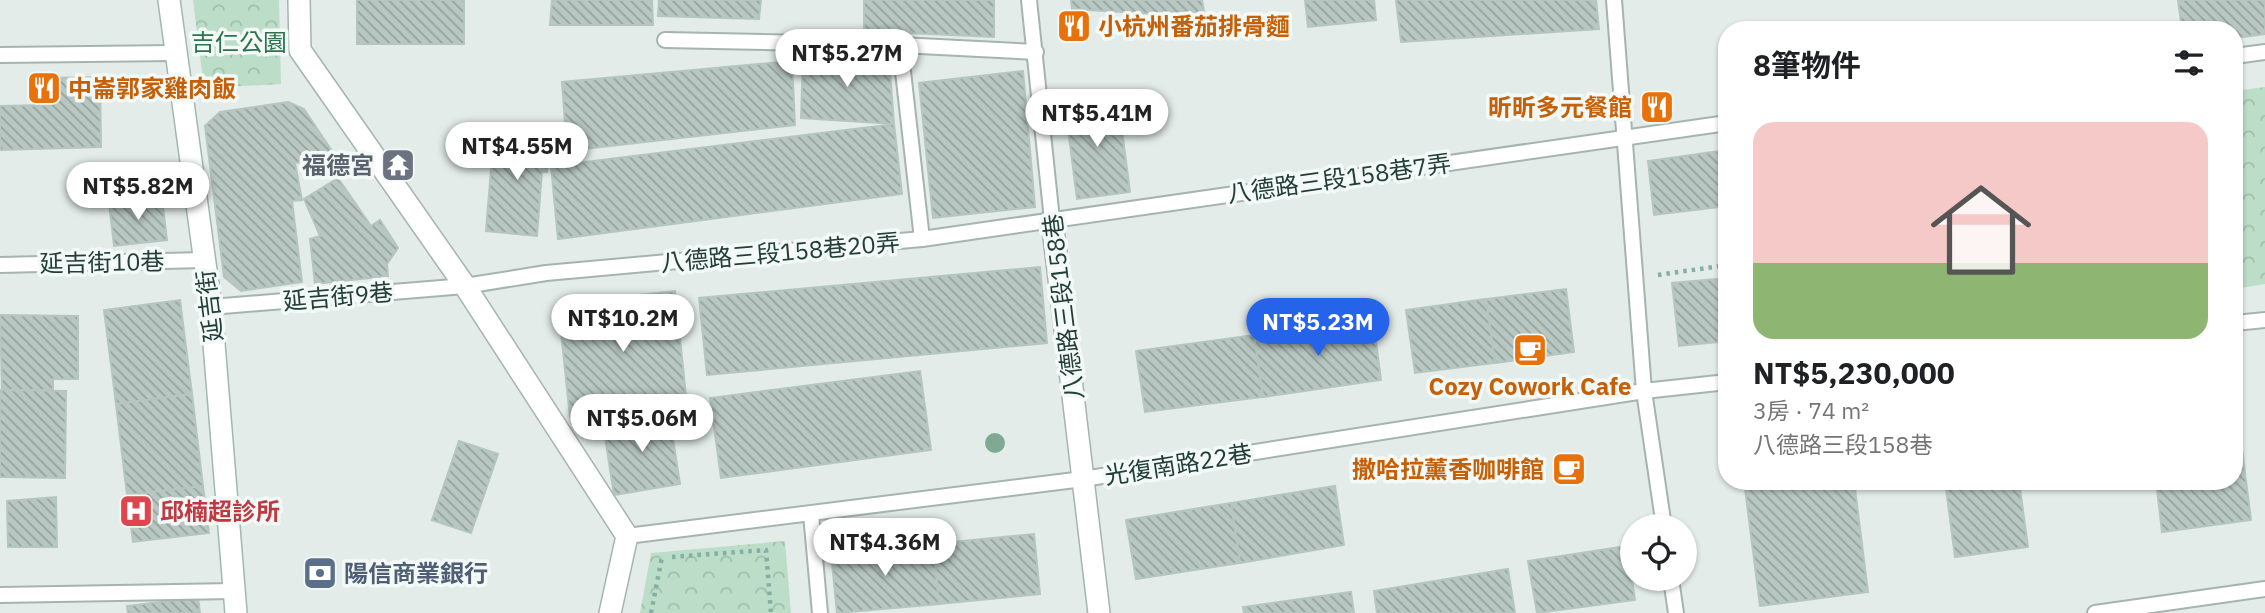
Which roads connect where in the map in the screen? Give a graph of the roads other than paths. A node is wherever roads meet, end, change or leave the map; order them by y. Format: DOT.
graph roads {
  1 [pos="169,0"];
  2 [pos="299,0"];
  3 [pos="1029,0"];
  4 [pos="1614,0"];
  5 [pos="664,40"];
  6 [pos="900,45"];
  7 [pos="1036,52"];
  8 [pos="2265,52"];
  9 [pos="175,53"];
  10 [pos="0,55"];
  11 [pos="2243,55"];
  12 [pos="1718,124"];
  13 [pos="1625,136"];
  14 [pos="1052,220"];
  15 [pos="922,239"];
  16 [pos="204,260"];
  17 [pos="0,265"];
  18 [pos="465,286"];
  19 [pos="211,307"];
  20 [pos="2265,320"];
  21 [pos="2243,322"];
  22 [pos="1718,383"];
  23 [pos="1644,391"];
  24 [pos="1083,479"];
  25 [pos="811,514"];
  26 [pos="1662,514"];
  27 [pos="627,536"];
  28 [pos="2265,589"];
  29 [pos="234,591"];
  30 [pos="1673,591"];
  31 [pos="0,595"];
  32 [pos="236,613"];
  33 [pos="610,613"];
  34 [pos="820,613"];
  35 [pos="1099,613"];
  36 [pos="1676,613"];
  37 [pos="2095,613"];
  1 -- 9 [label="street, 延吉街"];
  2 -- 18 [label="street"];
  3 -- 7 [label="lane, 八德路三段158巷"];
  4 -- 13 [label="lane"];
  5 -- 6 [label="lane"];
  6 -- 7 [label="lane"];
  6 -- 15 [label="lane"];
  7 -- 14 [label="lane, 八德路三段158巷"];
  8 -- 11 [label="lane"];
  9 -- 10 [label="lane"];
  9 -- 16 [label="street, 延吉街"];
  12 -- 13 [label="lane, 八德路三段158巷7弄"];
  13 -- 14 [label="lane, 八德路三段158巷7弄"];
  13 -- 23 [label="lane"];
  14 -- 15 [label="lane, 八德路三段158巷20弄"];
  14 -- 24 [label="street, 八德路三段158巷"];
  15 -- 18 [label="lane, 八德路三段158巷20弄"];
  16 -- 17 [label="lane, 延吉街10巷"];
  16 -- 19 [label="street, 延吉街"];
  18 -- 19 [label="lane, 延吉街9巷"];
  18 -- 27 [label="street"];
  19 -- 29 [label="street, 延吉街"];
  20 -- 21 [label="lane"];
  22 -- 23 [label="lane, 光復南路22巷"];
  23 -- 24 [label="lane, 光復南路22巷"];
  23 -- 26 [label="lane"];
  24 -- 25 [label="lane, 光復南路22巷"];
  24 -- 35 [label="street, 八德路三段158巷"];
  25 -- 27 [label="lane, 光復南路22巷"];
  25 -- 34 [label="lane"];
  27 -- 33 [label="street"];
  28 -- 37 [label="lane"];
  29 -- 31 [label="lane"];
  29 -- 32 [label="street, 延吉街"];
  30 -- 36 [label="lane"];
}
